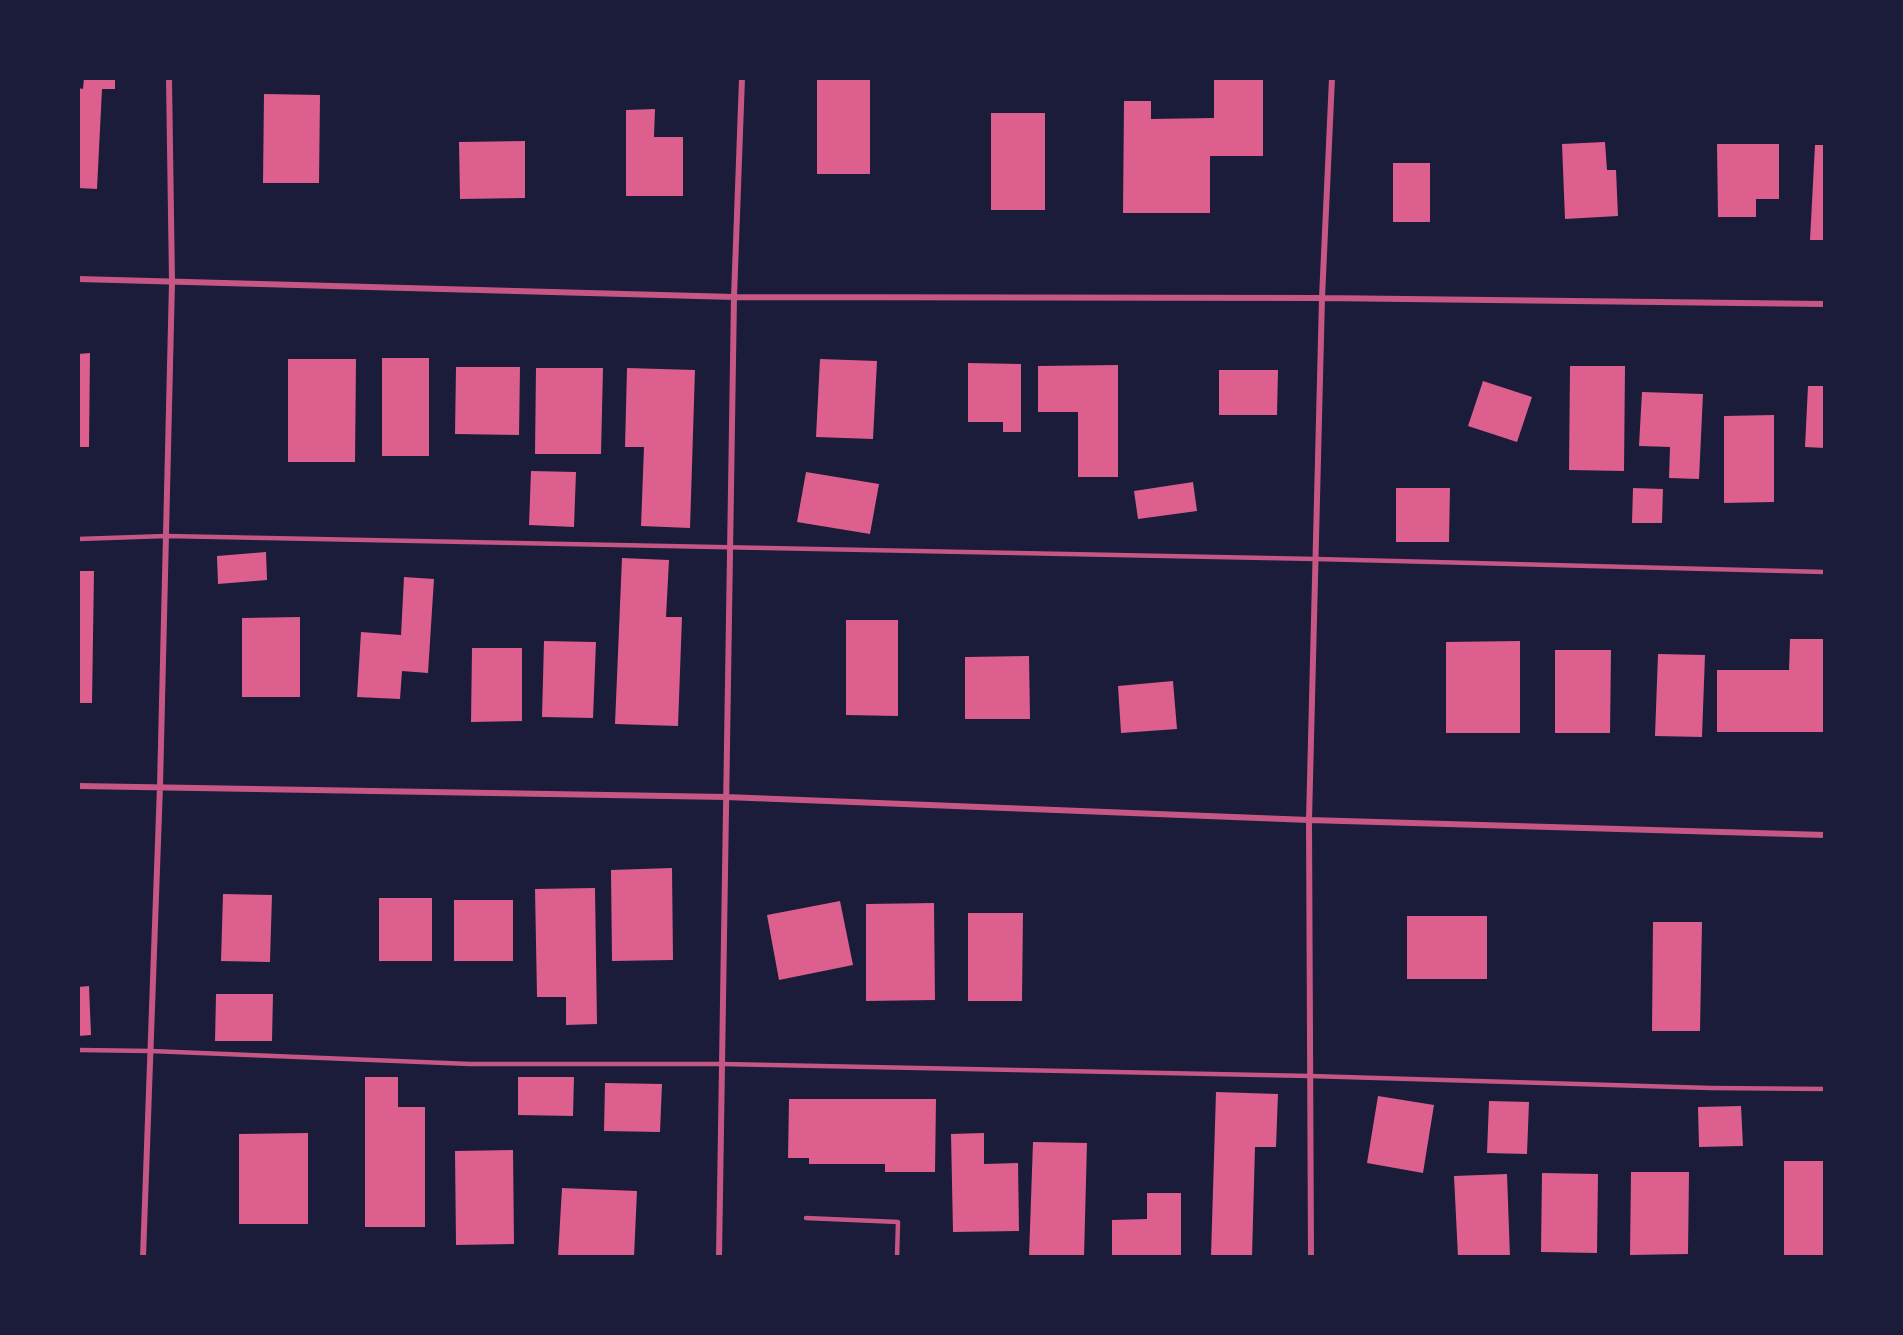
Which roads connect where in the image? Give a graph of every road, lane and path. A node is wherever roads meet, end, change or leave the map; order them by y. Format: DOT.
graph roads {
  1 [pos="169,78"];
  2 [pos="742,78"];
  3 [pos="1332,78"];
  4 [pos="78,279"];
  5 [pos="172,282"];
  6 [pos="734,297"];
  7 [pos="1322,298"];
  8 [pos="1825,304"];
  9 [pos="166,536"];
  10 [pos="78,539"];
  11 [pos="730,547"];
  12 [pos="1316,559"];
  13 [pos="1825,572"];
  14 [pos="78,786"];
  15 [pos="160,786"];
  16 [pos="726,797"];
  17 [pos="1309,820"];
  18 [pos="1825,836"];
  19 [pos="78,1050"];
  20 [pos="151,1051"];
  21 [pos="722,1064"];
  22 [pos="1310,1077"];
  23 [pos="1825,1089"];
  24 [pos="806,1218"];
  25 [pos="143,1257"];
  26 [pos="719,1257"];
  27 [pos="897,1257"];
  28 [pos="1311,1257"];
  1 -- 5 [label="street"];
  2 -- 6 [label="street"];
  3 -- 7 [label="street"];
  4 -- 5 [label="street"];
  5 -- 6 [label="street"];
  5 -- 9 [label="street"];
  6 -- 7 [label="street"];
  6 -- 11 [label="street"];
  7 -- 8 [label="street"];
  7 -- 12 [label="street"];
  9 -- 10 [label="lane"];
  9 -- 11 [label="lane"];
  9 -- 15 [label="street"];
  11 -- 12 [label="lane"];
  11 -- 16 [label="street"];
  12 -- 13 [label="lane"];
  12 -- 17 [label="street"];
  14 -- 15 [label="street"];
  15 -- 16 [label="street"];
  15 -- 20 [label="street"];
  16 -- 17 [label="street"];
  16 -- 21 [label="street"];
  17 -- 18 [label="street"];
  17 -- 22 [label="street"];
  19 -- 20 [label="lane"];
  20 -- 21 [label="lane"];
  20 -- 25 [label="street"];
  21 -- 22 [label="lane"];
  21 -- 26 [label="street"];
  22 -- 23 [label="lane"];
  22 -- 28 [label="street"];
  24 -- 27 [label="lane"];
}
